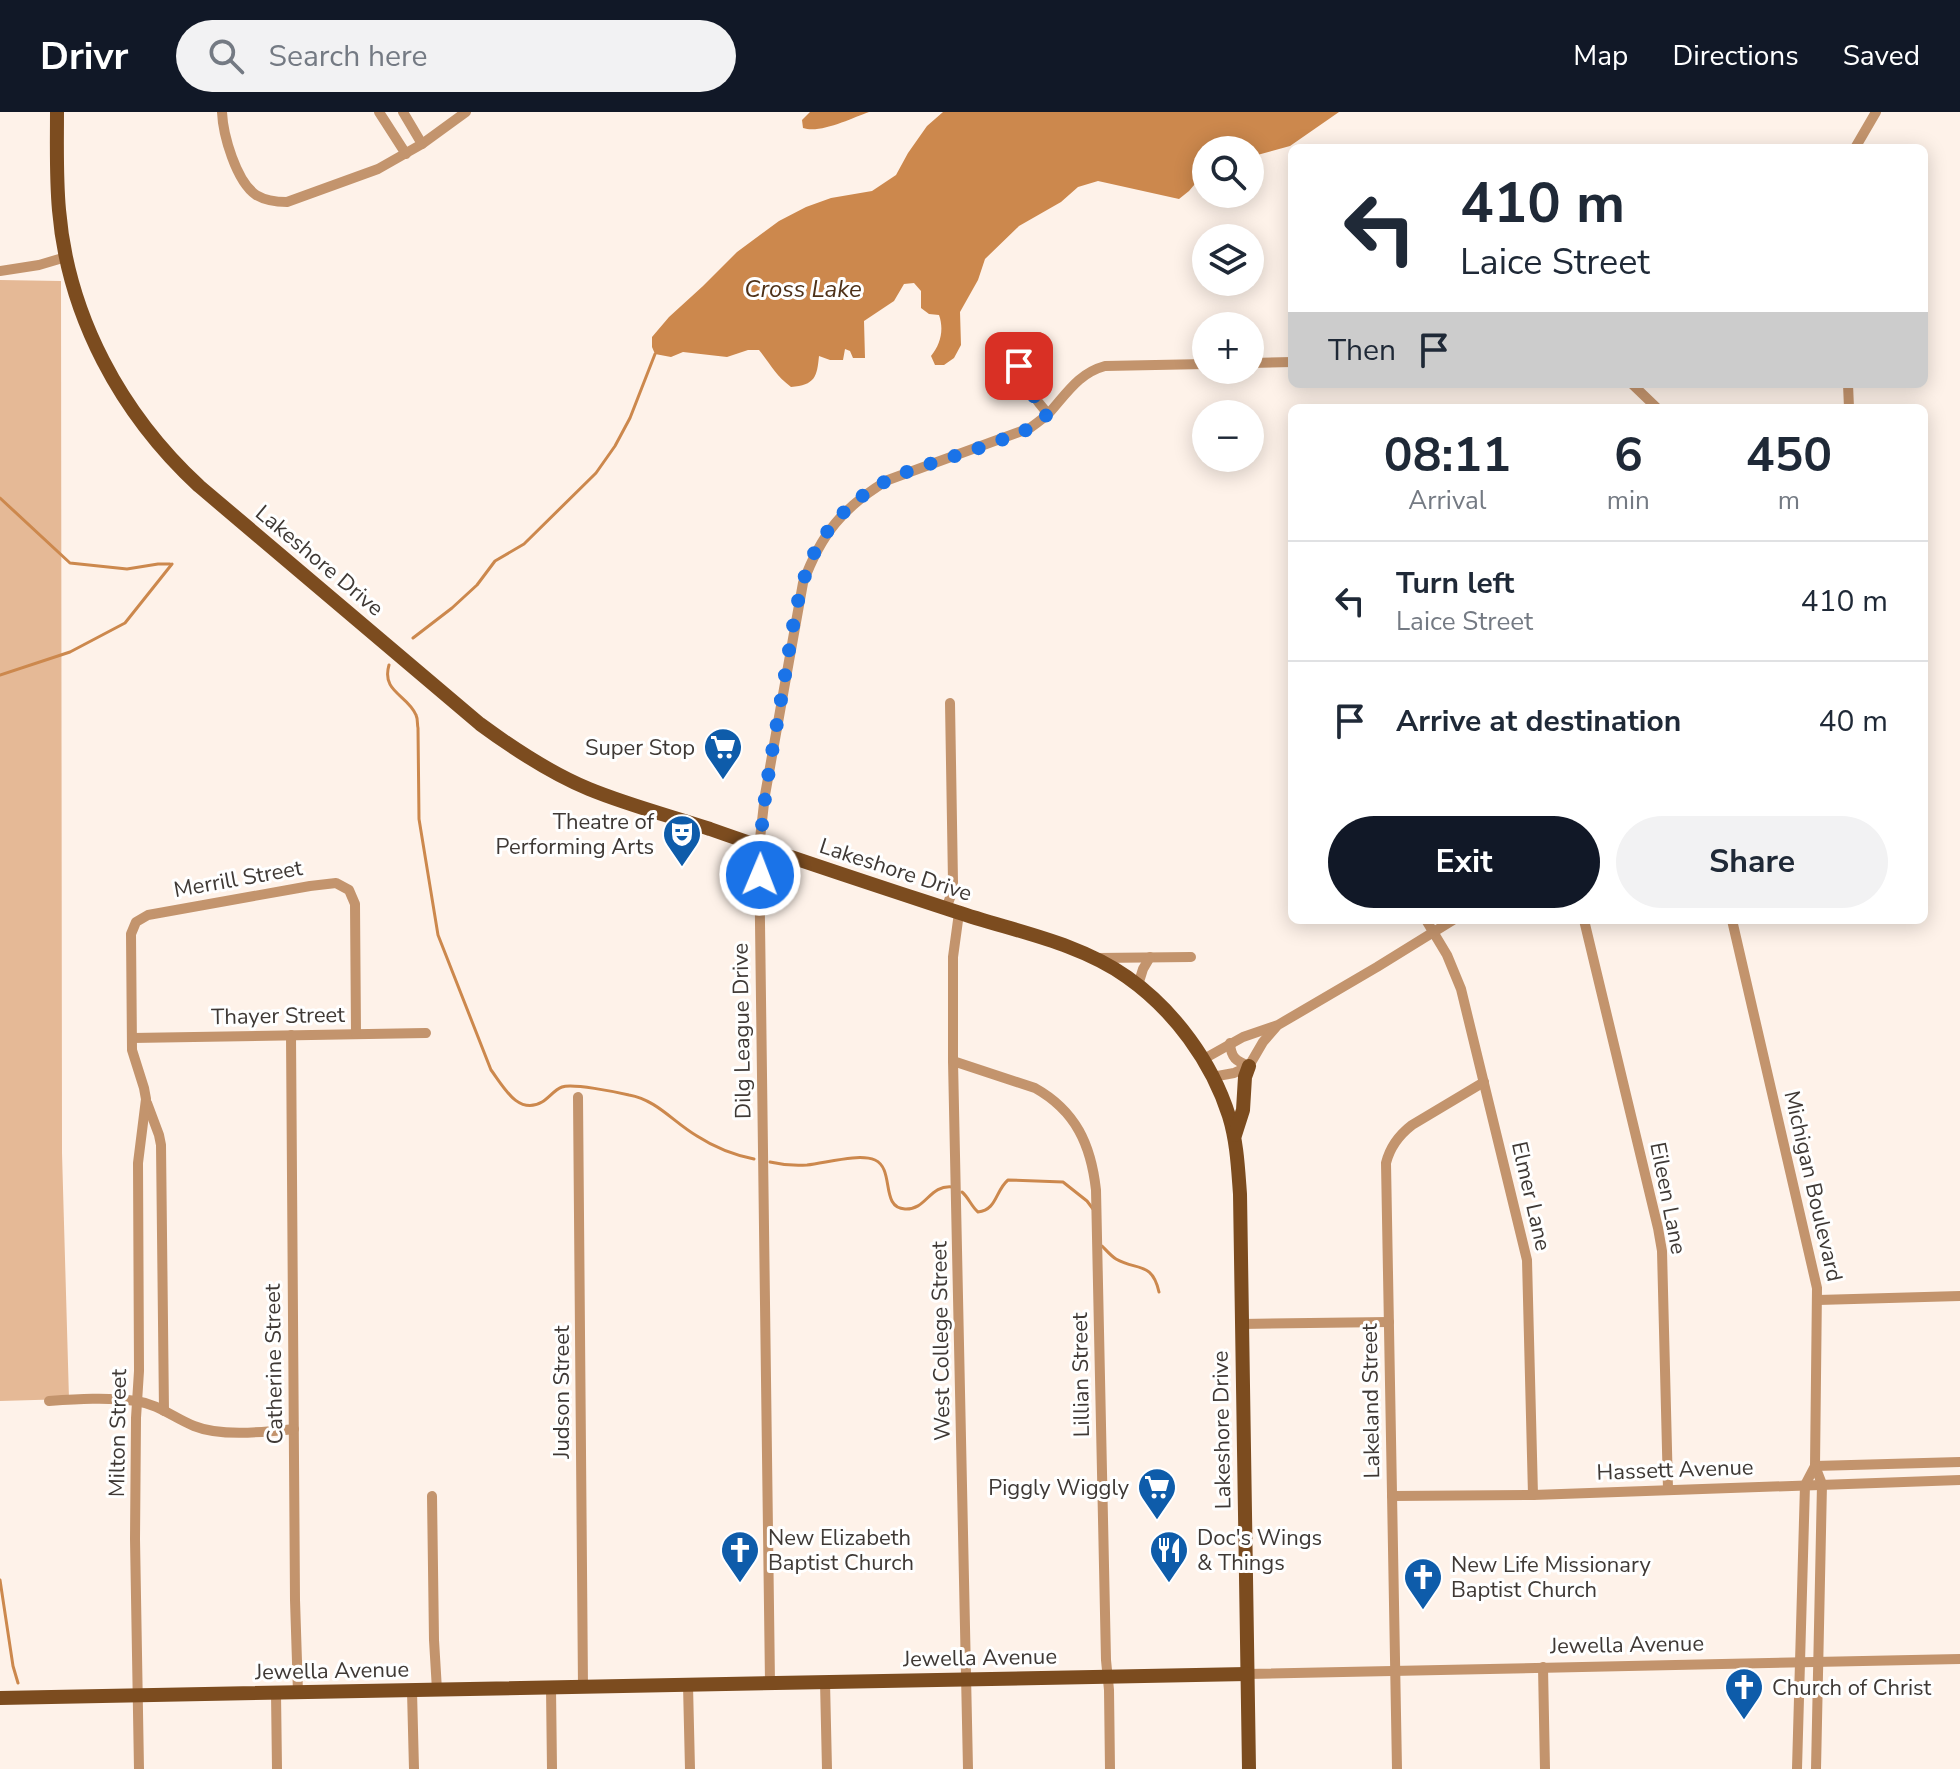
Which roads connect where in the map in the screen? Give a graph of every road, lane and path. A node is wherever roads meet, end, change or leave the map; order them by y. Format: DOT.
graph roads {
  1 [pos="57,112"];
  2 [pos="222,112"];
  3 [pos="379,112"];
  4 [pos="403,112"];
  5 [pos="466,112"];
  6 [pos="1876,112"];
  7 [pos="422,144"];
  8 [pos="1857,144"];
  9 [pos="406,154"];
  10 [pos="66,257"];
  11 [pos="0,271"];
  12 [pos="1039,337"];
  13 [pos="1288,362"];
  14 [pos="1264,363"];
  15 [pos="1192,364"];
  16 [pos="1636,388"];
  17 [pos="1653,404"];
  18 [pos="1048,414"];
  19 [pos="950,703"];
  20 [pos="759,847"];
  21 [pos="953,911"];
  22 [pos="148,915"];
  23 [pos="1428,924"];
  24 [pos="1446,924"];
  25 [pos="1585,924"];
  26 [pos="1733,924"];
  27 [pos="1433,932"];
  28 [pos="1150,957"];
  29 [pos="1191,957"];
  30 [pos="1093,958"];
  31 [pos="1138,985"];
  32 [pos="1278,1025"];
  33 [pos="426,1033"];
  34 [pos="356,1034"];
  35 [pos="291,1035"];
  36 [pos="1243,1037"];
  37 [pos="132,1038"];
  38 [pos="1230,1043"];
  39 [pos="1202,1060"];
  40 [pos="1252,1060"];
  41 [pos="953,1061"];
  42 [pos="1212,1077"];
  43 [pos="1484,1082"];
  44 [pos="578,1097"];
  45 [pos="146,1099"];
  46 [pos="1234,1139"];
  47 [pos="1960,1296"];
  48 [pos="1818,1300"];
  49 [pos="1389,1322"];
  50 [pos="1241,1324"];
  51 [pos="49,1401"];
  52 [pos="137,1401"];
  53 [pos="164,1411"];
  54 [pos="294,1429"];
  55 [pos="1960,1462"];
  56 [pos="1815,1466"];
  57 [pos="1960,1480"];
  58 [pos="1822,1484"];
  59 [pos="1805,1485"];
  60 [pos="1668,1489"];
  61 [pos="1533,1495"];
  62 [pos="432,1496"];
  63 [pos="1392,1496"];
  64 [pos="1960,1659"];
  65 [pos="1799,1662"];
  66 [pos="1818,1662"];
  67 [pos="1543,1667"];
  68 [pos="1395,1670"];
  69 [pos="1247,1674"];
  70 [pos="1108,1676"];
  71 [pos="967,1679"];
  72 [pos="825,1682"];
  73 [pos="770,1683"];
  74 [pos="688,1685"];
  75 [pos="583,1687"];
  76 [pos="551,1688"];
  77 [pos="437,1690"];
  78 [pos="412,1691"];
  79 [pos="276,1693"];
  80 [pos="298,1693"];
  81 [pos="138,1696"];
  82 [pos="0,1698"];
  83 [pos="139,1769"];
  84 [pos="277,1769"];
  85 [pos="414,1769"];
  86 [pos="552,1769"];
  87 [pos="690,1769"];
  88 [pos="827,1769"];
  89 [pos="968,1769"];
  90 [pos="1110,1769"];
  91 [pos="1249,1769"];
  92 [pos="1397,1769"];
  93 [pos="1545,1769"];
  94 [pos="1797,1769"];
  95 [pos="1816,1769"];
  1 -- 10 [label="main road, Lakeshore Drive"];
  2 -- 9 [label="street"];
  3 -- 9 [label="street"];
  4 -- 7 [label="street"];
  5 -- 7 [label="street"];
  6 -- 8 [label="street"];
  7 -- 9 [label="street"];
  10 -- 11 [label="street"];
  10 -- 20 [label="main road, Lakeshore Drive"];
  12 -- 18 [label="street"];
  13 -- 14 [label="street"];
  15 -- 18 [label="street, Dilg League Drive"];
  16 -- 17 [label="street"];
  18 -- 20 [label="street, Dilg League Drive"];
  19 -- 21 [label="street, West College Street"];
  20 -- 21 [label="main road, Lakeshore Drive"];
  20 -- 73 [label="street, Dilg League Drive"];
  21 -- 30 [label="main road, Lakeshore Drive"];
  21 -- 41 [label="street, West College Street"];
  22 -- 34 [label="street, Merrill Street"];
  22 -- 37 [label="street, Milton Street"];
  23 -- 27 [label="street, Elmer Lane"];
  24 -- 27 [label="street"];
  25 -- 60 [label="street, Eileen Lane"];
  26 -- 48 [label="street, Michigan Boulevard"];
  27 -- 32 [label="street"];
  27 -- 43 [label="street, Elmer Lane"];
  28 -- 29 [label="street"];
  28 -- 30 [label="street"];
  28 -- 31 [label="street"];
  30 -- 31 [label="main road, Lakeshore Drive"];
  31 -- 39 [label="main road, Lakeshore Drive"];
  32 -- 36 [label="street"];
  32 -- 40 [label="street"];
  33 -- 34 [label="street, Thayer Street"];
  34 -- 35 [label="street, Thayer Street"];
  35 -- 37 [label="street, Thayer Street"];
  35 -- 54 [label="street, Catherine Street"];
  36 -- 38 [label="street"];
  36 -- 40 [label="street"];
  37 -- 45 [label="street, Milton Street"];
  38 -- 39 [label="street"];
  38 -- 40 [label="street"];
  39 -- 42 [label="main road, Lakeshore Drive"];
  40 -- 42 [label="street"];
  40 -- 46 [label="main road"];
  41 -- 70 [label="street, Lillian Street"];
  41 -- 71 [label="street, West College Street"];
  42 -- 46 [label="main road, Lakeshore Drive"];
  43 -- 49 [label="street, Lakeland Street"];
  43 -- 61 [label="street, Elmer Lane"];
  44 -- 75 [label="street, Judson Street"];
  45 -- 52 [label="street, Milton Street"];
  45 -- 53 [label="street, Milton Street"];
  46 -- 50 [label="main road, Lakeshore Drive"];
  47 -- 48 [label="street"];
  48 -- 56 [label="street, Michigan Boulevard"];
  49 -- 50 [label="street"];
  49 -- 63 [label="street, Lakeland Street"];
  50 -- 69 [label="main road, Lakeshore Drive"];
  51 -- 52 [label="street"];
  52 -- 53 [label="street"];
  52 -- 81 [label="street, Milton Street"];
  53 -- 54 [label="street"];
  54 -- 80 [label="street, Catherine Street"];
  55 -- 56 [label="street"];
  56 -- 58 [label="street, Michigan Boulevard"];
  56 -- 59 [label="street, Michigan Boulevard"];
  57 -- 58 [label="street, Hassett Avenue"];
  58 -- 59 [label="street, Hassett Avenue"];
  58 -- 66 [label="street, Michigan Boulevard"];
  59 -- 60 [label="street, Hassett Avenue"];
  59 -- 65 [label="street, Michigan Boulevard"];
  60 -- 61 [label="street, Hassett Avenue"];
  61 -- 63 [label="street, Hassett Avenue"];
  62 -- 77 [label="street"];
  63 -- 68 [label="street, Lakeland Street"];
  64 -- 66 [label="street, Jewella Avenue"];
  65 -- 66 [label="street, Jewella Avenue"];
  65 -- 67 [label="street, Jewella Avenue"];
  65 -- 94 [label="street, Michigan Boulevard"];
  66 -- 95 [label="street, Michigan Boulevard"];
  67 -- 68 [label="street, Jewella Avenue"];
  67 -- 93 [label="street"];
  68 -- 69 [label="street, Jewella Avenue"];
  68 -- 92 [label="street, Lakeland Street"];
  69 -- 70 [label="main road, Jewella Avenue"];
  69 -- 91 [label="main road, Lakeshore Drive"];
  70 -- 71 [label="main road, Jewella Avenue"];
  70 -- 90 [label="street, Lillian Street"];
  71 -- 72 [label="main road, Jewella Avenue"];
  71 -- 89 [label="street, West College Street"];
  72 -- 73 [label="main road, Jewella Avenue"];
  72 -- 88 [label="street"];
  73 -- 74 [label="main road, Jewella Avenue"];
  74 -- 75 [label="main road, Jewella Avenue"];
  74 -- 87 [label="street"];
  75 -- 76 [label="main road, Jewella Avenue"];
  76 -- 77 [label="main road, Jewella Avenue"];
  76 -- 86 [label="street"];
  77 -- 78 [label="main road, Jewella Avenue"];
  78 -- 80 [label="main road, Jewella Avenue"];
  78 -- 85 [label="street"];
  79 -- 80 [label="main road, Jewella Avenue"];
  79 -- 81 [label="main road, Jewella Avenue"];
  79 -- 84 [label="street"];
  81 -- 82 [label="main road, Jewella Avenue"];
  81 -- 83 [label="street, Milton Street"];
}
